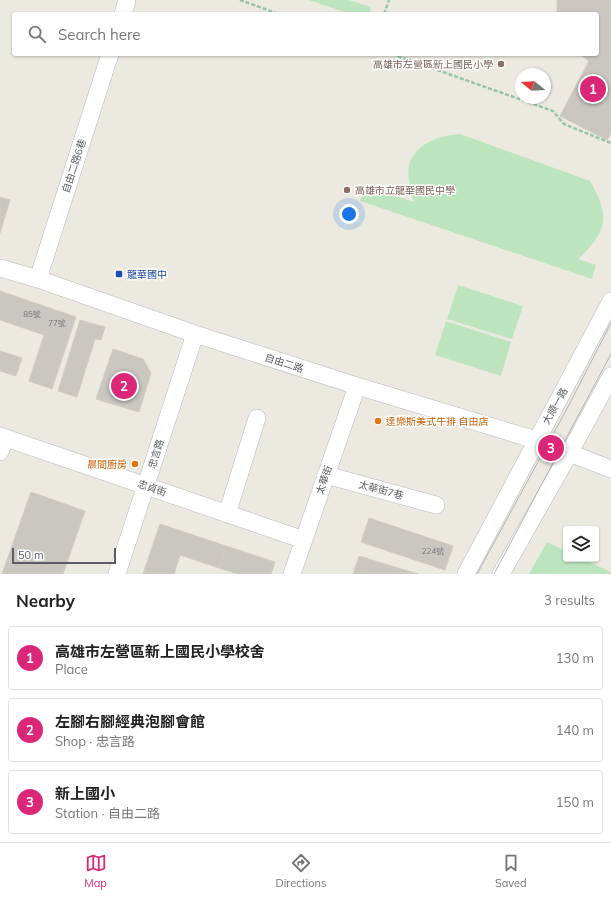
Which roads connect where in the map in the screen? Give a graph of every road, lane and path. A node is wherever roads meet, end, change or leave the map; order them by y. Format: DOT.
graph roads {
  1 [pos="240,0"];
  2 [pos="389,0"];
  3 [pos="273,12"];
  4 [pos="385,12"];
  5 [pos="109,56"];
  6 [pos="398,56"];
  7 [pos="611,143"];
  8 [pos="0,268"];
  9 [pos="38,279"];
  10 [pos="611,301"];
  11 [pos="194,334"];
  12 [pos="611,376"];
  13 [pos="357,386"];
  14 [pos="257,418"];
  15 [pos="536,440"];
  16 [pos="2,442"];
  17 [pos="570,452"];
  18 [pos="611,468"];
  19 [pos="326,475"];
  20 [pos="146,486"];
  21 [pos="436,505"];
  22 [pos="227,514"];
  23 [pos="304,540"];
  24 [pos="117,574"];
  25 [pos="292,574"];
  26 [pos="466,574"];
  27 [pos="501,574"];
  1 -- 3 [label="path"];
  2 -- 4 [label="path"];
  5 -- 9 [label="street, 自由二路6巷"];
  6 -- 7 [label="path"];
  8 -- 9 [label="street, 自由二路"];
  9 -- 11 [label="street, 自由二路"];
  10 -- 15 [label="street, 大順一路"];
  11 -- 13 [label="street, 自由二路"];
  11 -- 20 [label="street, 忠言路"];
  12 -- 17 [label="street"];
  13 -- 15 [label="street, 自由二路"];
  13 -- 19 [label="street, 太華街"];
  14 -- 22 [label="street"];
  15 -- 17 [label="street, 自由二路"];
  15 -- 26 [label="street, 大順一路"];
  16 -- 20 [label="street, 忠貞街"];
  17 -- 18 [label="street, 自由二路"];
  17 -- 27 [label="street"];
  19 -- 21 [label="street, 太華街7巷"];
  19 -- 23 [label="street, 太華街"];
  20 -- 22 [label="street, 忠貞街"];
  20 -- 24 [label="street, 忠言路"];
  22 -- 23 [label="street, 忠貞街"];
  23 -- 25 [label="street, 太華街"];
}
